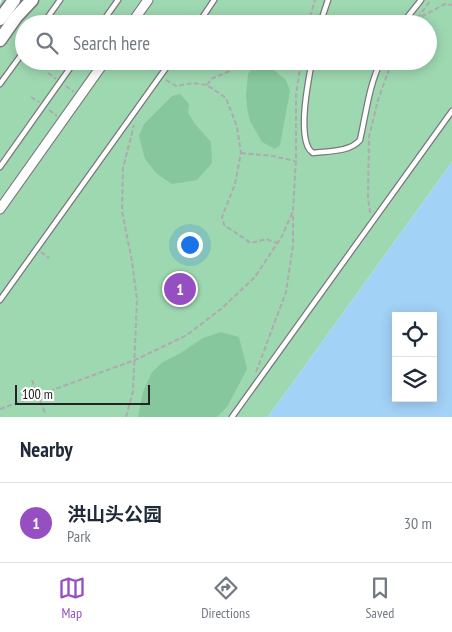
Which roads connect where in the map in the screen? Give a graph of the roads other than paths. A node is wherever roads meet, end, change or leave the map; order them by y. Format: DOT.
graph roads {
  1 [pos="14,0"];
  2 [pos="32,0"];
  3 [pos="60,0"];
  4 [pos="118,0"];
  5 [pos="148,0"];
  6 [pos="214,0"];
  7 [pos="328,0"];
  8 [pos="421,0"];
  9 [pos="18,15"];
  10 [pos="49,15"];
  11 [pos="107,15"];
  12 [pos="137,15"];
  13 [pos="204,15"];
  14 [pos="323,15"];
  15 [pos="409,15"];
  16 [pos="15,18"];
  17 [pos="0,20"];
  18 [pos="0,40"];
  19 [pos="15,63"];
  20 [pos="69,70"];
  21 [pos="99,70"];
  22 [pos="164,70"];
  23 [pos="310,70"];
  24 [pos="376,70"];
  25 [pos="0,84"];
  26 [pos="452,111"];
  27 [pos="0,167"];
  28 [pos="0,208"];
  29 [pos="0,300"];
  30 [pos="232,417"];
  1 -- 17 [label="street"];
  2 -- 9 [label="street"];
  3 -- 10 [label="lane"];
  4 -- 11 [label="lane"];
  5 -- 12 [label="street"];
  6 -- 13 [label="lane"];
  7 -- 14 [label="lane"];
  8 -- 15 [label="lane"];
  16 -- 18 [label="street"];
  19 -- 25 [label="lane"];
  20 -- 27 [label="lane"];
  21 -- 28 [label="street"];
  22 -- 29 [label="lane"];
  23 -- 24 [label="lane"];
  26 -- 30 [label="lane"];
}
